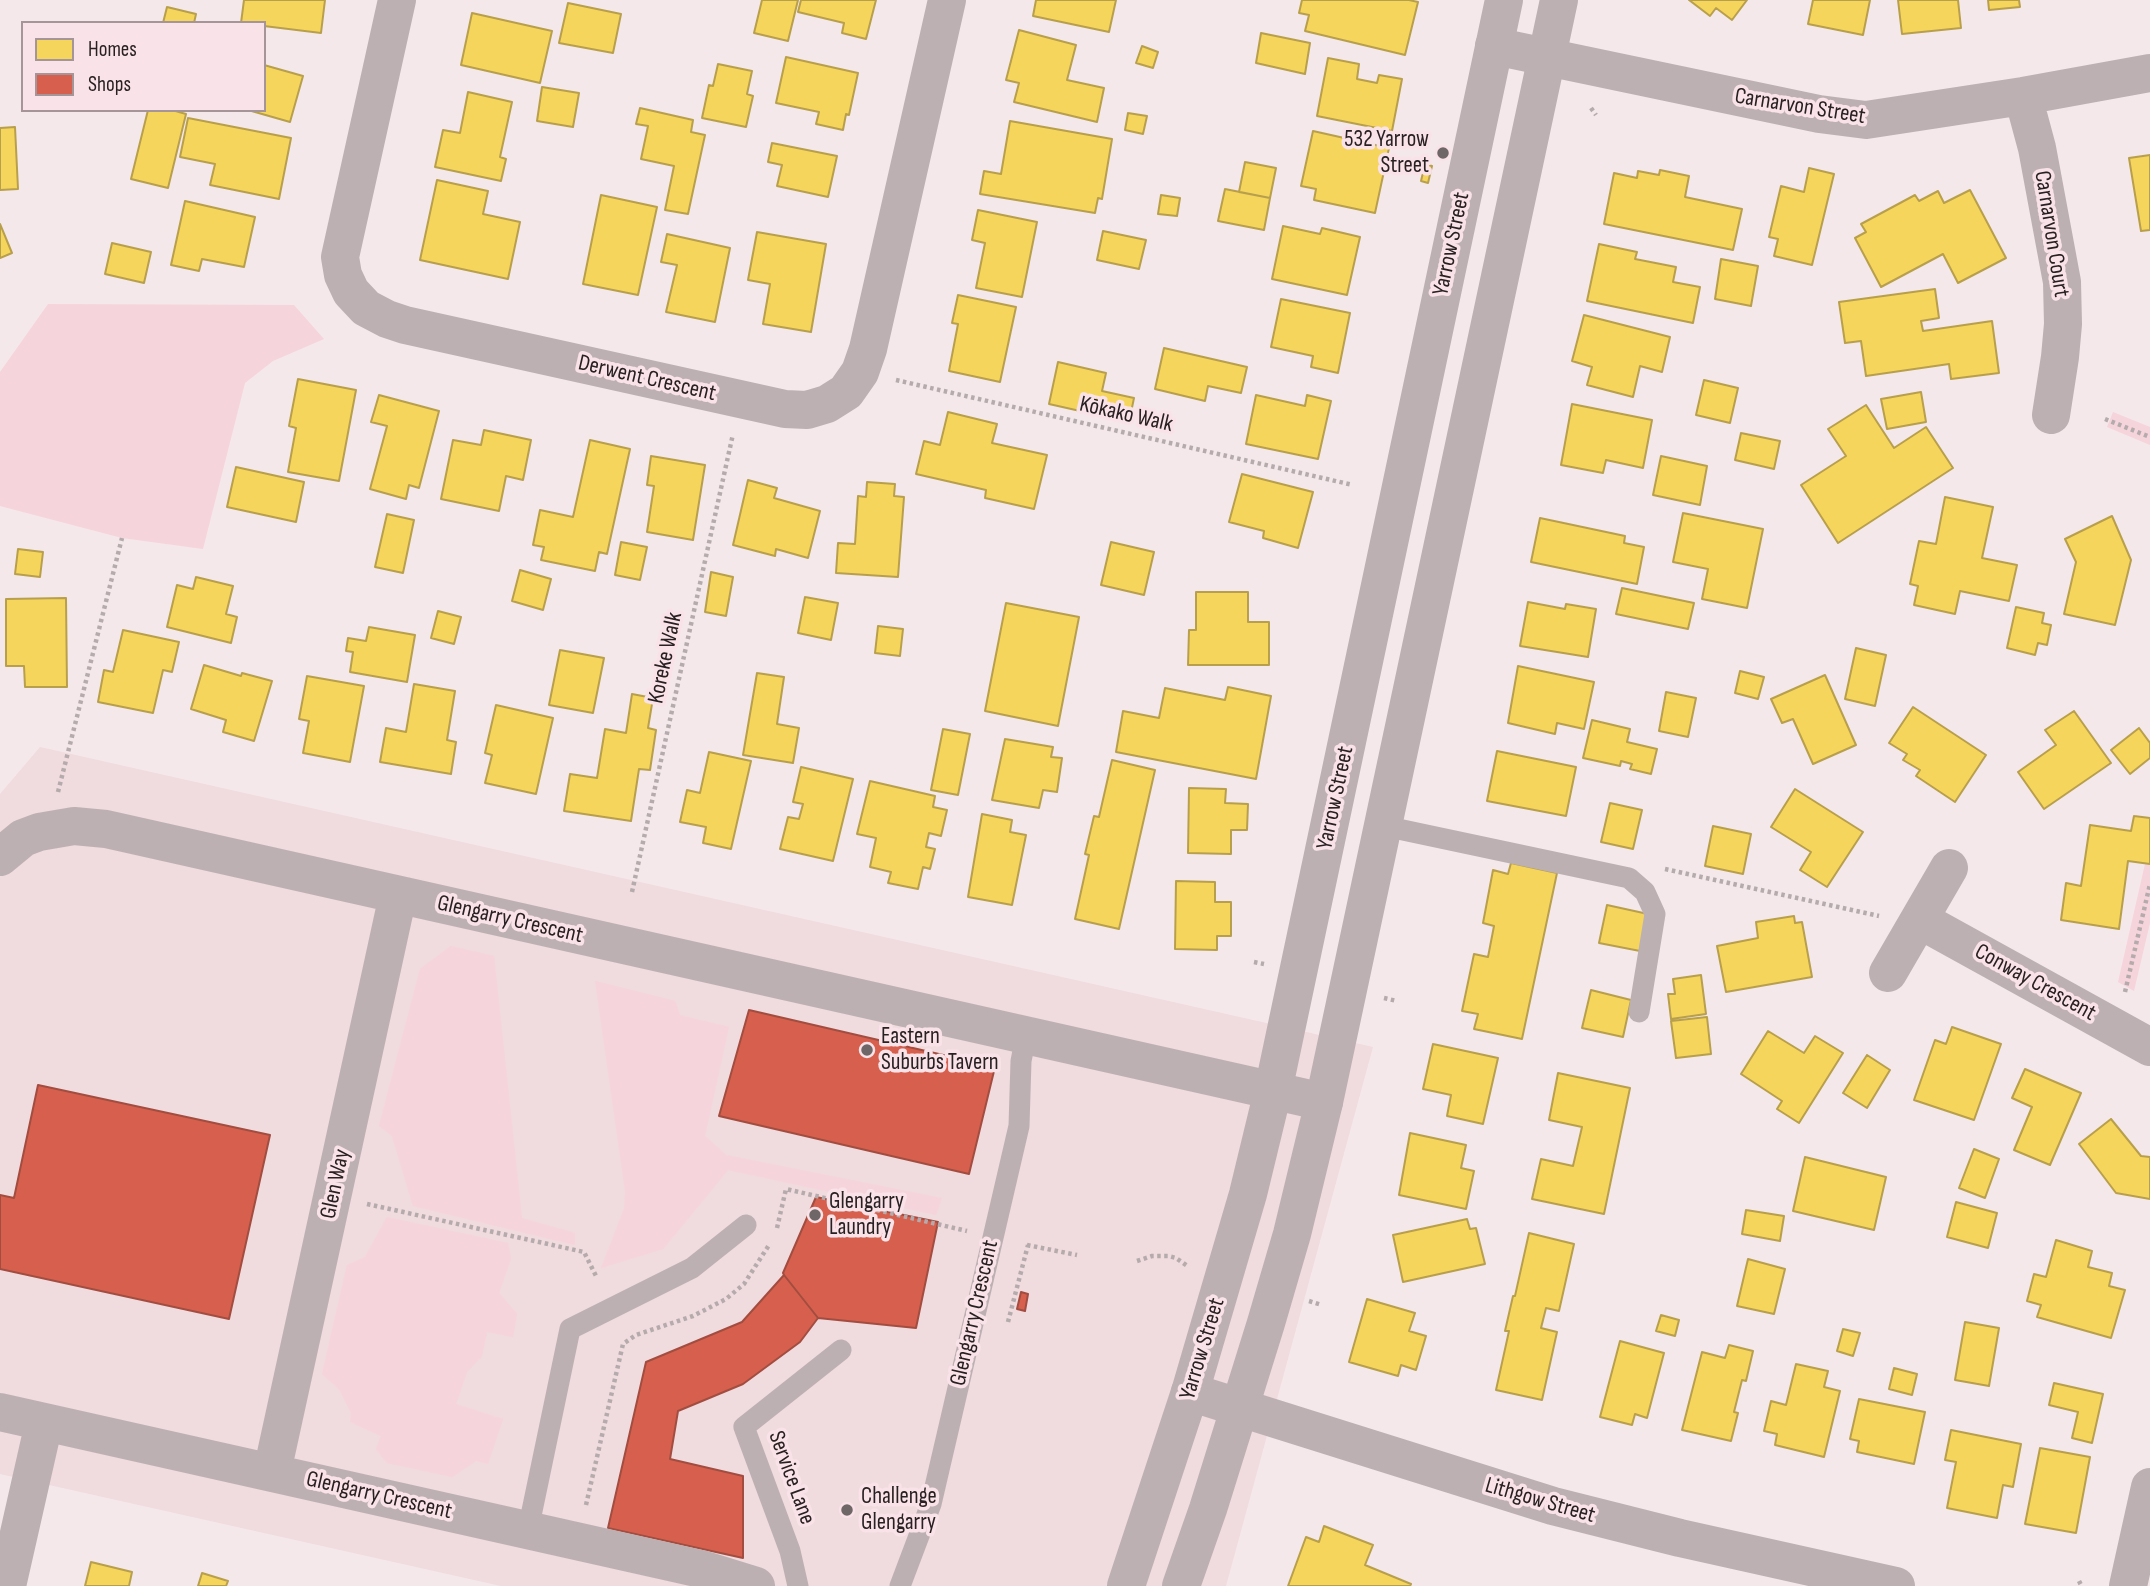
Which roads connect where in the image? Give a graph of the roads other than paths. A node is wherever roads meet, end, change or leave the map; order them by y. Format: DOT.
graph roads {
  1 [pos="397,0"];
  2 [pos="947,0"];
  3 [pos="1504,0"];
  4 [pos="1559,0"];
  5 [pos="1494,46"];
  6 [pos="1548,58"];
  7 [pos="2150,73"];
  8 [pos="2023,96"];
  9 [pos="2051,415"];
  10 [pos="1384,826"];
  11 [pos="0,857"];
  12 [pos="1949,868"];
  13 [pos="398,895"];
  14 [pos="1920,920"];
  15 [pos="1888,973"];
  16 [pos="1639,1012"];
  17 [pos="1026,1035"];
  18 [pos="2150,1047"];
  19 [pos="1273,1091"];
  20 [pos="1324,1102"];
  21 [pos="746,1225"];
  22 [pos="841,1350"];
  23 [pos="1190,1392"];
  24 [pos="1240,1407"];
  25 [pos="0,1412"];
  26 [pos="44,1423"];
  27 [pos="272,1472"];
  28 [pos="2150,1487"];
  29 [pos="528,1530"];
  30 [pos="7,1586"];
  31 [pos="756,1586"];
  32 [pos="798,1586"];
  33 [pos="900,1586"];
  34 [pos="1126,1586"];
  35 [pos="1181,1586"];
  36 [pos="1896,1586"];
  37 [pos="2128,1586"];
  1 -- 2 [label="street, Derwent Crescent"];
  3 -- 5 [label="street, Yarrow Street"];
  4 -- 6 [label="street"];
  5 -- 6 [label="street, Carnarvon Street"];
  5 -- 19 [label="street, Yarrow Street"];
  6 -- 8 [label="street, Carnarvon Street"];
  6 -- 10 [label="street"];
  7 -- 8 [label="street, Carnarvon Street"];
  8 -- 9 [label="street, Carnarvon Court"];
  10 -- 16 [label="lane"];
  10 -- 20 [label="street"];
  11 -- 13 [label="street, Glengarry Crescent"];
  12 -- 14 [label="street"];
  13 -- 17 [label="street, Glengarry Crescent"];
  13 -- 27 [label="street, Glen Way"];
  14 -- 15 [label="street"];
  14 -- 18 [label="street, Conway Crescent"];
  17 -- 19 [label="street, Glengarry Crescent"];
  17 -- 33 [label="lane, Glengarry Crescent"];
  19 -- 20 [label="street, Glengarry Crescent"];
  19 -- 23 [label="street, Yarrow Street"];
  20 -- 24 [label="street"];
  21 -- 29 [label="lane"];
  22 -- 32 [label="lane, Service Lane"];
  23 -- 24 [label="street, Lithgow Street"];
  23 -- 34 [label="street, Yarrow Street"];
  24 -- 35 [label="street"];
  24 -- 36 [label="street, Lithgow Street"];
  25 -- 26 [label="street, Glengarry Crescent"];
  26 -- 27 [label="street, Glengarry Crescent"];
  26 -- 30 [label="street"];
  27 -- 29 [label="street, Glengarry Crescent"];
  28 -- 37 [label="street"];
  29 -- 31 [label="street, Glengarry Crescent"];
}
